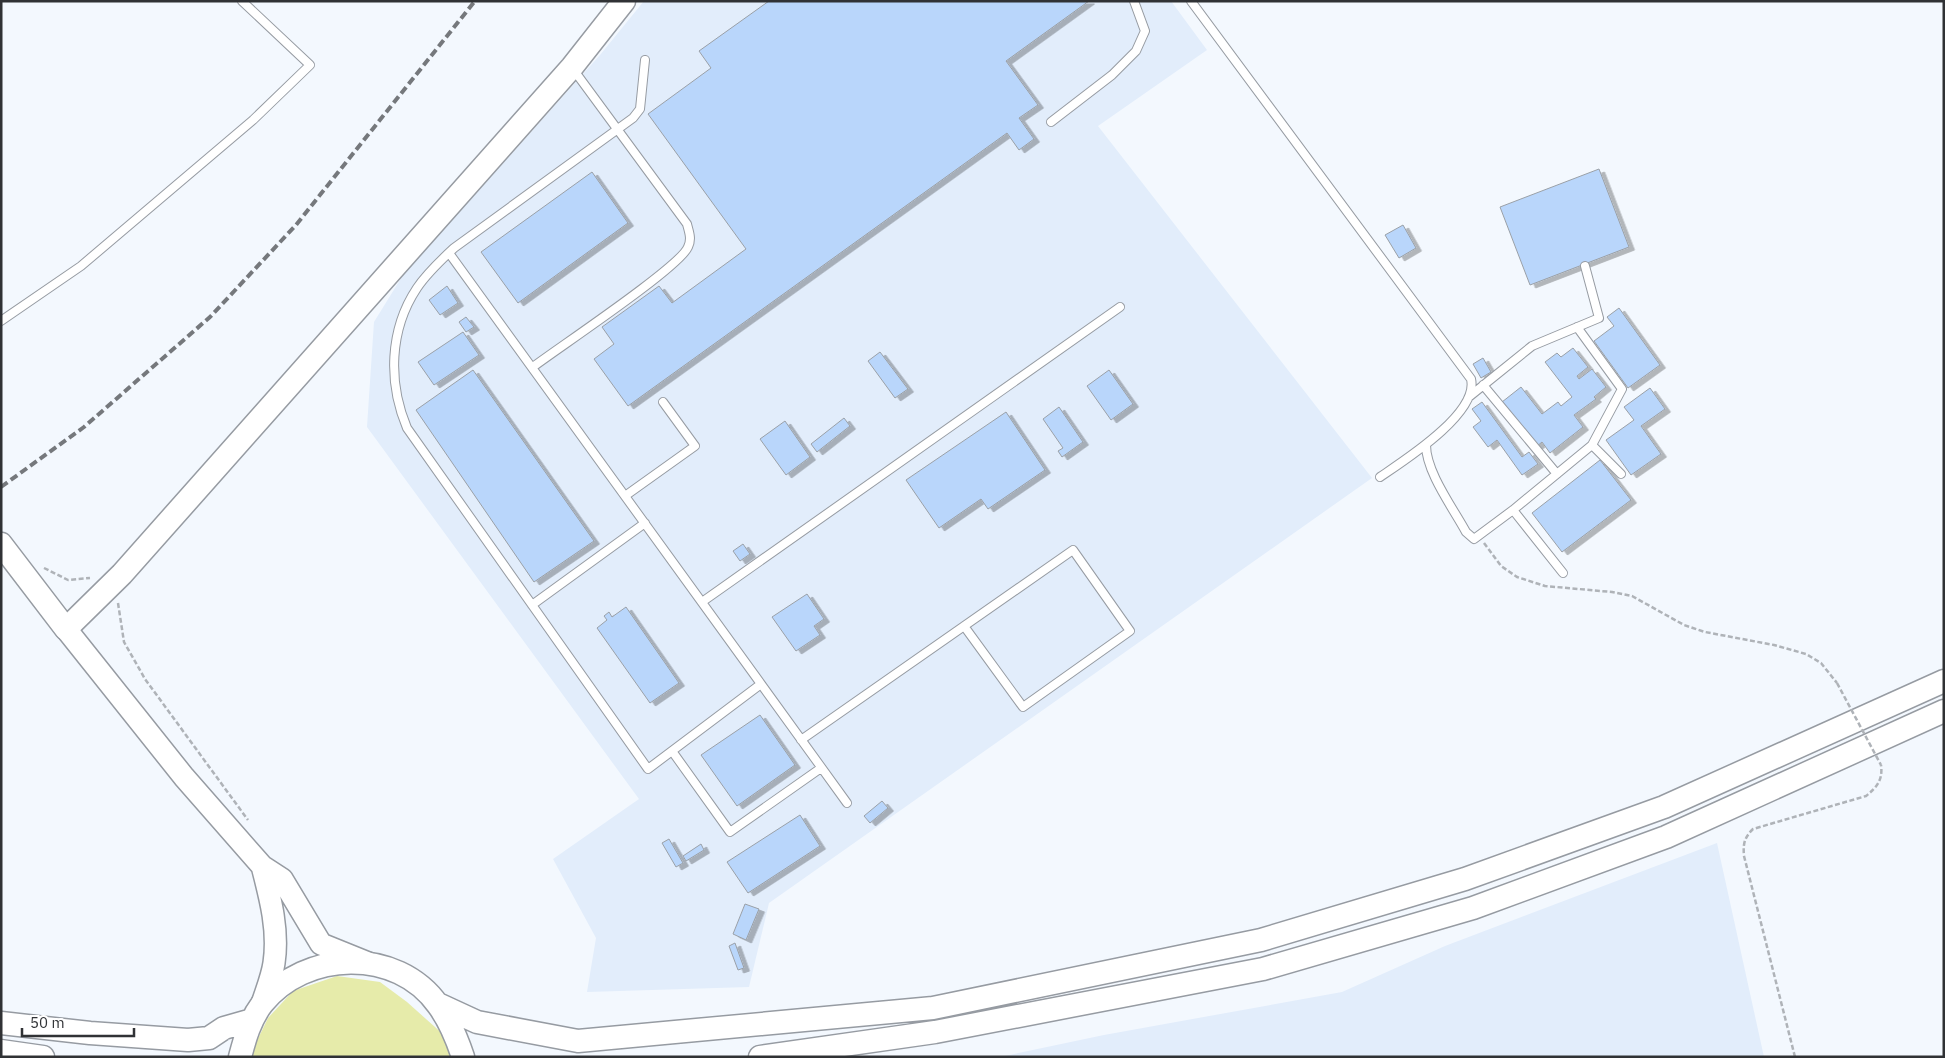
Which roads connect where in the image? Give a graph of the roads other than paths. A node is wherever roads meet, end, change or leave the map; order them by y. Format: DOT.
graph roads {
  1 [pos="242,1"];
  2 [pos="624,1"];
  3 [pos="1134,1"];
  4 [pos="1191,1"];
  5 [pos="645,60"];
  6 [pos="572,67"];
  7 [pos="1051,122"];
  8 [pos="618,129"];
  9 [pos="449,253"];
  10 [pos="1585,266"];
  11 [pos="1120,307"];
  12 [pos="1,321"];
  13 [pos="1577,327"];
  14 [pos="533,366"];
  15 [pos="1483,385"];
  16 [pos="1467,398"];
  17 [pos="663,402"];
  18 [pos="1426,445"];
  19 [pos="1592,445"];
  20 [pos="1557,474"];
  21 [pos="1621,474"];
  22 [pos="1380,477"];
  23 [pos="625,496"];
  24 [pos="1513,510"];
  25 [pos="644,523"];
  26 [pos="1,544"];
  27 [pos="1563,574"];
  28 [pos="702,602"];
  29 [pos="532,605"];
  30 [pos="964,626"];
  31 [pos="66,629"];
  32 [pos="1944,681"];
  33 [pos="761,684"];
  34 [pos="1944,712"];
  35 [pos="801,740"];
  36 [pos="672,752"];
  37 [pos="821,768"];
  38 [pos="847,803"];
  39 [pos="262,866"];
  40 [pos="373,965"];
  41 [pos="438,1004"];
  42 [pos="257,1012"];
  43 [pos="1,1023"];
  44 [pos="1,1051"];
  45 [pos="44,1057"];
  46 [pos="240,1057"];
  47 [pos="464,1057"];
  48 [pos="760,1057"];
  1 -- 12 [label="lane"];
  2 -- 6 [label="main road"];
  3 -- 7 [label="lane"];
  4 -- 16 [label="lane"];
  5 -- 8 [label="lane"];
  6 -- 8 [label="lane"];
  6 -- 31 [label="main road"];
  8 -- 9 [label="lane"];
  8 -- 14 [label="lane"];
  9 -- 14 [label="lane"];
  9 -- 29 [label="lane"];
  10 -- 13 [label="lane"];
  11 -- 28 [label="lane"];
  13 -- 15 [label="lane"];
  13 -- 19 [label="lane"];
  14 -- 23 [label="lane"];
  15 -- 16 [label="lane"];
  15 -- 20 [label="lane"];
  16 -- 18 [label="lane"];
  17 -- 23 [label="lane"];
  18 -- 22 [label="lane"];
  18 -- 24 [label="lane"];
  19 -- 20 [label="lane"];
  19 -- 21 [label="lane"];
  20 -- 24 [label="lane"];
  23 -- 25 [label="lane"];
  24 -- 27 [label="lane"];
  25 -- 28 [label="lane"];
  25 -- 29 [label="lane"];
  26 -- 31 [label="main road"];
  28 -- 33 [label="lane"];
  29 -- 36 [label="lane"];
  30 -- 30 [label="lane"];
  30 -- 35 [label="lane"];
  31 -- 39 [label="main road"];
  32 -- 41 [label="main road"];
  33 -- 35 [label="lane"];
  33 -- 36 [label="lane"];
  34 -- 48 [label="main road"];
  35 -- 37 [label="lane"];
  36 -- 37 [label="lane"];
  37 -- 38 [label="lane"];
  39 -- 40 [label="main road"];
  39 -- 42 [label="main road"];
  40 -- 41 [label="main road"];
  40 -- 42 [label="main road"];
  41 -- 47 [label="main road"];
  42 -- 43 [label="main road"];
  42 -- 46 [label="main road"];
  44 -- 45 [label="main road"];
}
